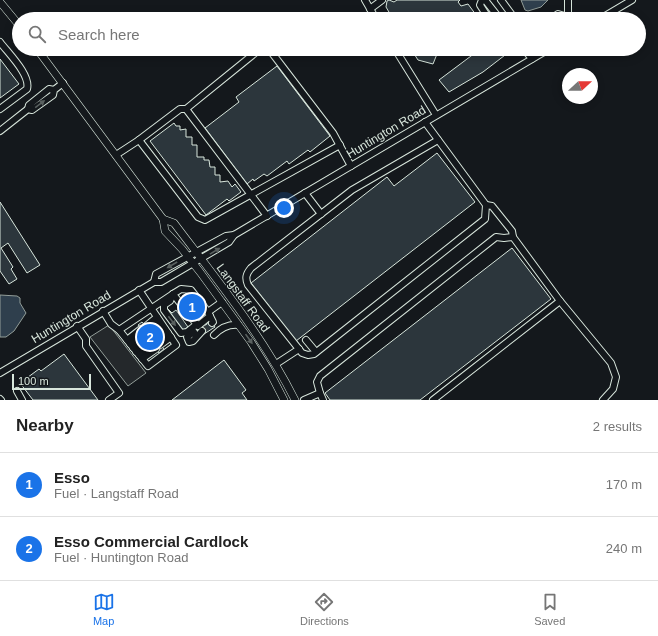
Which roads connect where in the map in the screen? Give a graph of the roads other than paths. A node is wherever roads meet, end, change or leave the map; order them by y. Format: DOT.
graph roads {
  1 [pos="365,0"];
  2 [pos="382,0"];
  3 [pos="482,0"];
  4 [pos="486,0"];
  5 [pos="501,0"];
  6 [pos="568,0"];
  7 [pos="632,0"];
  8 [pos="0,2"];
  9 [pos="370,9"];
  10 [pos="372,12"];
  11 [pos="484,12"];
  12 [pos="495,12"];
  13 [pos="510,12"];
  14 [pos="569,12"];
  15 [pos="612,12"];
  16 [pos="12,17"];
  17 [pos="0,42"];
  18 [pos="42,56"];
  19 [pos="251,56"];
  20 [pos="274,56"];
  21 [pos="399,56"];
  22 [pos="530,56"];
  23 [pos="537,56"];
  24 [pos="532,59"];
  25 [pos="63,83"];
  26 [pos="0,109"];
  27 [pos="186,109"];
  28 [pos="436,115"];
  29 [pos="425,122"];
  30 [pos="0,131"];
  31 [pos="139,140"];
  32 [pos="438,140"];
  33 [pos="340,145"];
  34 [pos="116,155"];
  35 [pos="351,166"];
  36 [pos="305,193"];
  37 [pos="251,195"];
  38 [pos="486,205"];
  39 [pos="321,214"];
  40 [pos="267,216"];
  41 [pos="163,219"];
  42 [pos="234,235"];
  43 [pos="513,237"];
  44 [pos="196,252"];
  45 [pos="188,256"];
  46 [pos="201,259"];
  47 [pos="193,263"];
  48 [pos="154,282"];
  49 [pos="139,290"];
  50 [pos="173,294"];
  51 [pos="560,301"];
  52 [pos="222,302"];
  53 [pos="150,308"];
  54 [pos="196,310"];
  55 [pos="103,311"];
  56 [pos="212,323"];
  57 [pos="238,324"];
  58 [pos="77,326"];
  59 [pos="164,327"];
  60 [pos="119,330"];
  61 [pos="214,335"];
  62 [pos="151,337"];
  63 [pos="306,340"];
  64 [pos="299,349"];
  65 [pos="135,350"];
  66 [pos="316,352"];
  67 [pos="276,364"];
  68 [pos="0,372"];
  69 [pos="17,391"];
  70 [pos="320,394"];
  71 [pos="438,399"];
  72 [pos="22,400"];
  73 [pos="109,400"];
  74 [pos="283,400"];
  75 [pos="295,400"];
  76 [pos="304,400"];
  77 [pos="323,400"];
  78 [pos="604,400"];
  1 -- 9 [label="street"];
  2 -- 9 [label="street"];
  3 -- 11 [label="street"];
  4 -- 12 [label="street"];
  5 -- 13 [label="street"];
  6 -- 14 [label="street"];
  7 -- 15 [label="street"];
  8 -- 16 [label="main road"];
  9 -- 10 [label="street"];
  17 -- 26 [label="street"];
  18 -- 25 [label="main road, Langstaff Road"];
  19 -- 27 [label="street"];
  20 -- 33 [label="street"];
  21 -- 28 [label="street"];
  22 -- 24 [label="street"];
  23 -- 24 [label="street, Huntington Road"];
  24 -- 28 [label="street, Huntington Road"];
  25 -- 30 [label="street"];
  25 -- 34 [label="main road, Langstaff Road"];
  27 -- 31 [label="street"];
  27 -- 37 [label="street"];
  28 -- 29 [label="street, Huntington Road"];
  29 -- 32 [label="street"];
  29 -- 35 [label="street, Huntington Road"];
  31 -- 34 [label="street"];
  31 -- 37 [label="street"];
  32 -- 38 [label="street"];
  32 -- 39 [label="street"];
  33 -- 35 [label="street"];
  33 -- 37 [label="street"];
  34 -- 41 [label="main road, Langstaff Road"];
  35 -- 36 [label="street, Huntington Road"];
  36 -- 39 [label="street"];
  36 -- 40 [label="street, Huntington Road"];
  37 -- 40 [label="street"];
  38 -- 43 [label="street"];
  38 -- 66 [label="street"];
  39 -- 64 [label="street"];
  40 -- 42 [label="street, Huntington Road"];
  41 -- 44 [label="main road, Langstaff Road"];
  41 -- 45 [label="main road, Langstaff Road"];
  42 -- 44 [label="street, Huntington Road"];
  46 -- 42 [label="street, Huntington Road, one-way"];
  43 -- 51 [label="street"];
  43 -- 70 [label="street"];
  44 -- 45 [label="street, Huntington Road"];
  44 -- 46 [label="main road, Langstaff Road"];
  45 -- 47 [label="main road, Langstaff Road"];
  45 -- 48 [label="street, Huntington Road, one-way"];
  46 -- 47 [label="street, Huntington Road"];
  46 -- 67 [label="main road, Langstaff Road"];
  47 -- 48 [label="street, Huntington Road"];
  47 -- 52 [label="main road, Langstaff Road"];
  48 -- 49 [label="street, Huntington Road"];
  49 -- 53 [label="street"];
  49 -- 55 [label="street, Huntington Road"];
  50 -- 53 [label="street"];
  50 -- 54 [label="street"];
  50 -- 54 [label="street"];
  50 -- 54 [label="street, one-way"];
  51 -- 71 [label="street"];
  51 -- 78 [label="street"];
  52 -- 54 [label="street"];
  52 -- 57 [label="main road, Langstaff Road"];
  53 -- 59 [label="street"];
  53 -- 60 [label="street"];
  54 -- 56 [label="street"];
  55 -- 58 [label="street, Huntington Road"];
  55 -- 60 [label="street"];
  57 -- 61 [label="street"];
  57 -- 74 [label="main road, Langstaff Road, one-way"];
  58 -- 68 [label="street, Huntington Road"];
  58 -- 73 [label="street"];
  59 -- 62 [label="street"];
  59 -- 62 [label="street"];
  59 -- 62 [label="street"];
  59 -- 65 [label="street"];
  60 -- 65 [label="street"];
  62 -- 65 [label="street"];
  62 -- 65 [label="street"];
  62 -- 65 [label="street"];
  63 -- 66 [label="street"];
  64 -- 66 [label="street"];
  64 -- 67 [label="street"];
  67 -- 75 [label="main road, Langstaff Road"];
  69 -- 72 [label="street"];
  70 -- 76 [label="street"];
  70 -- 77 [label="street"];
}
